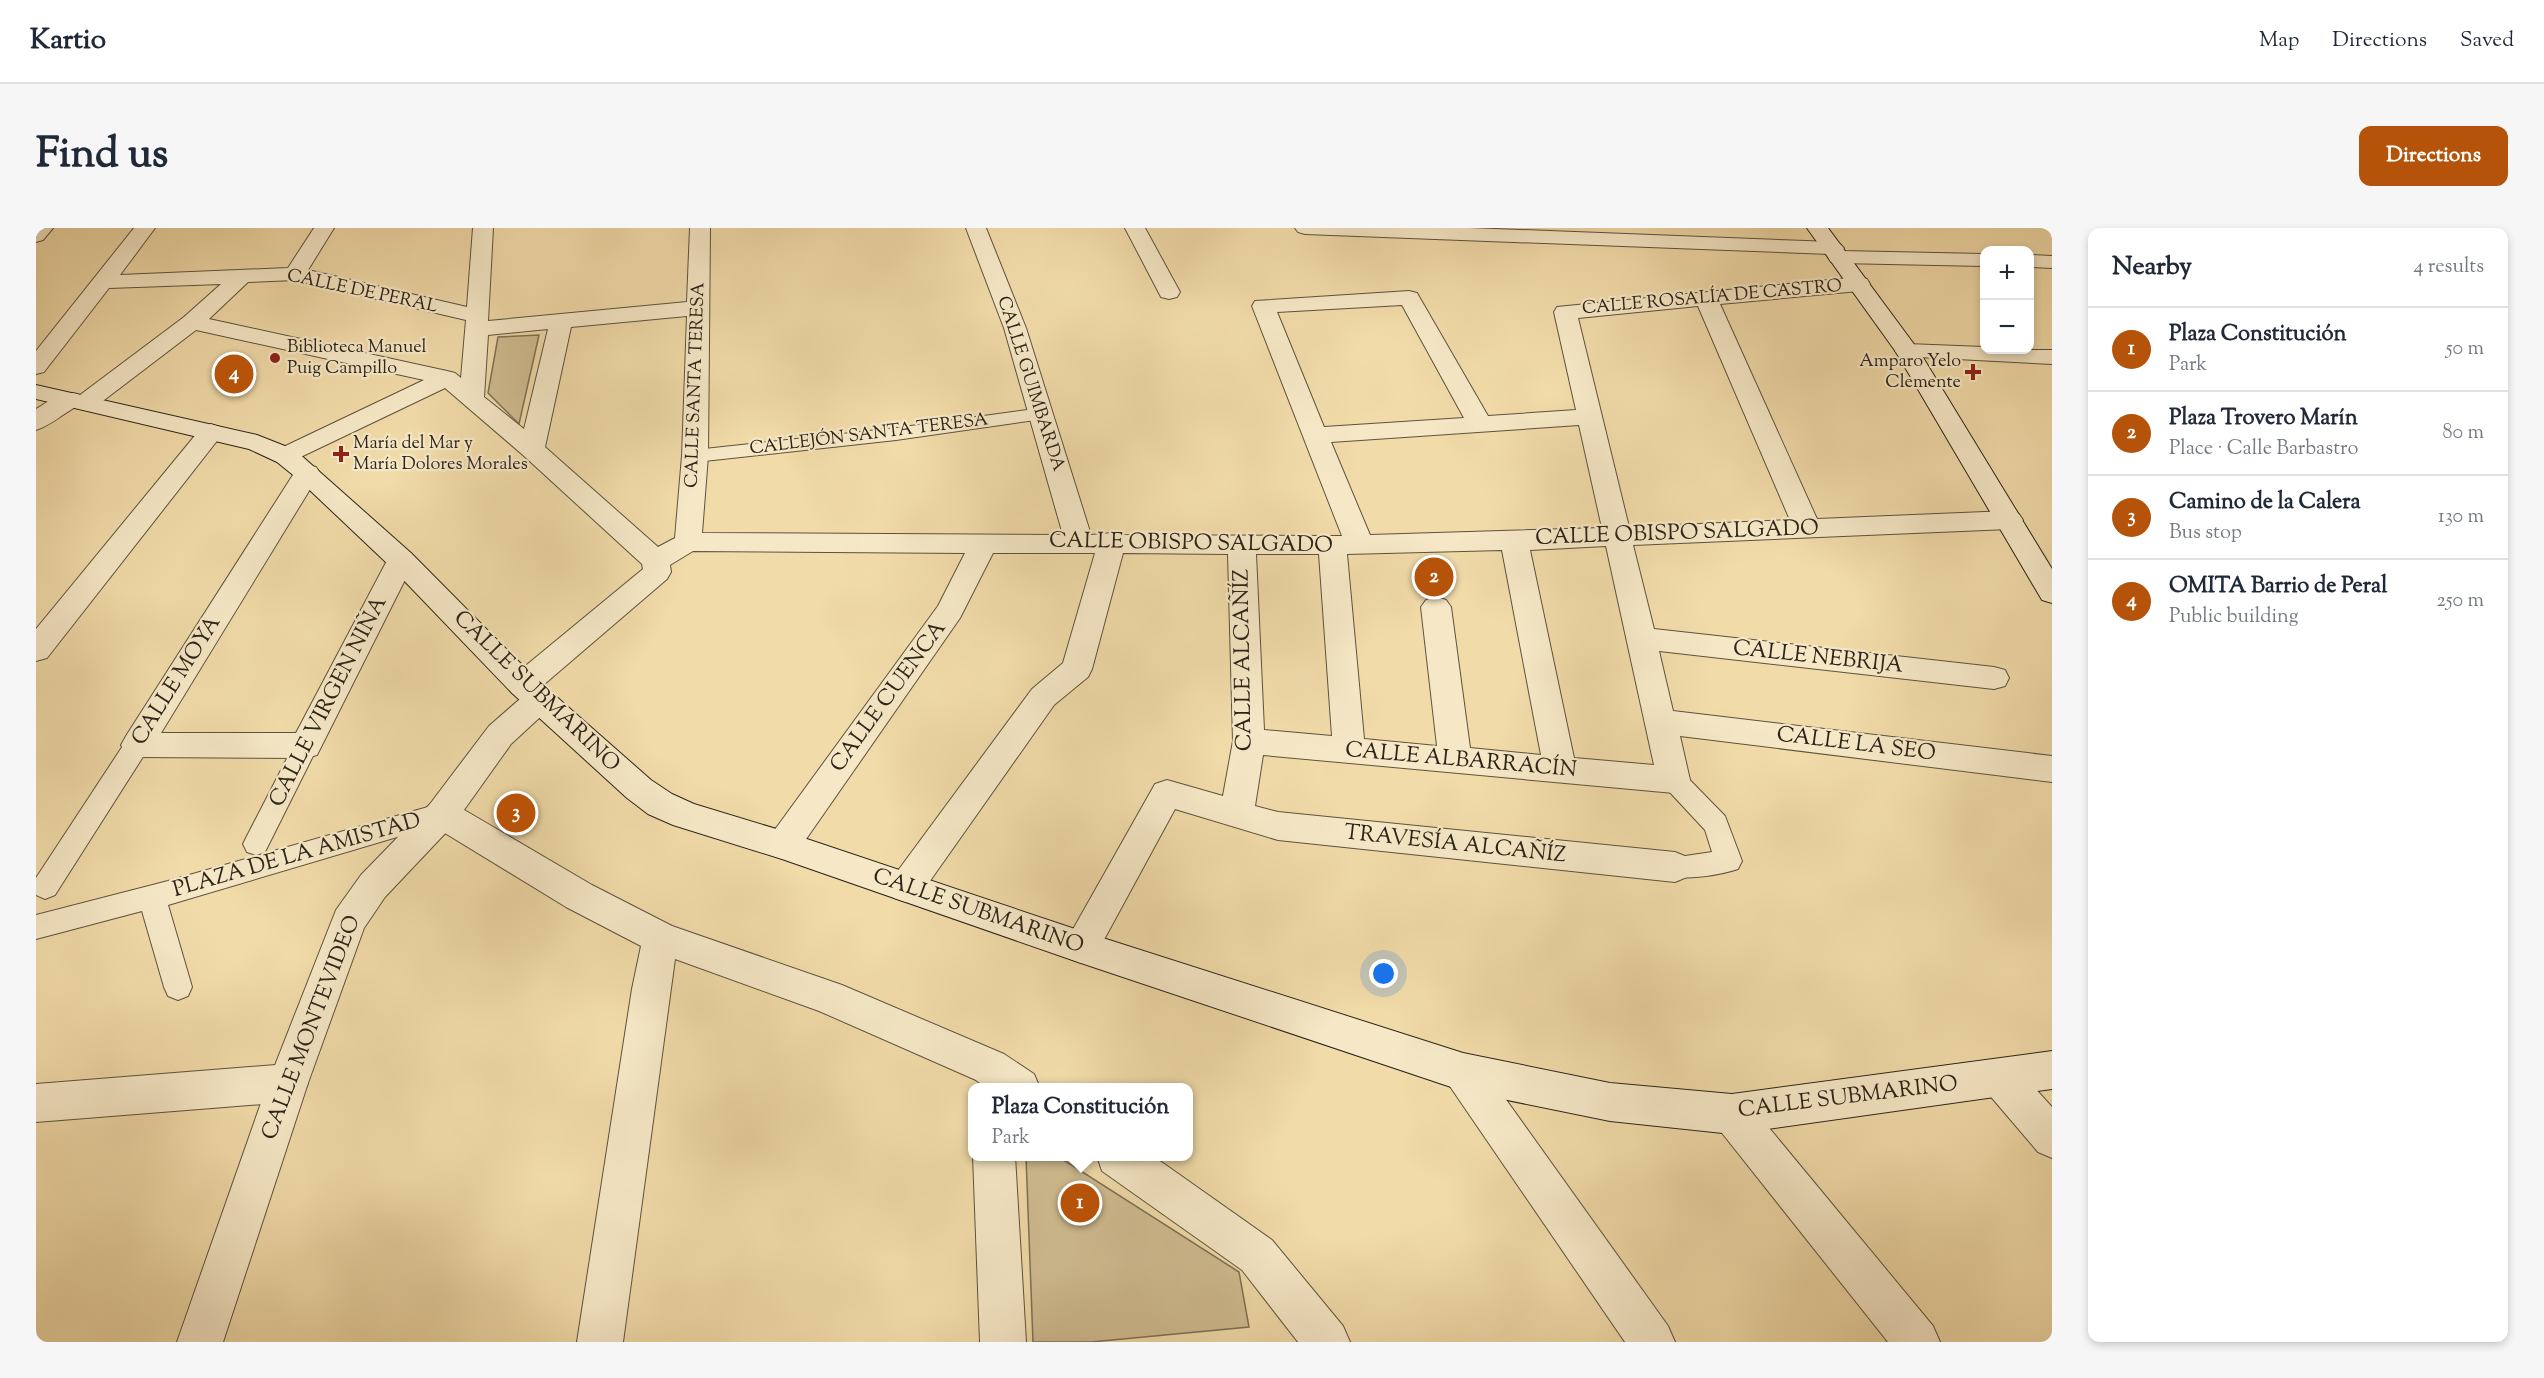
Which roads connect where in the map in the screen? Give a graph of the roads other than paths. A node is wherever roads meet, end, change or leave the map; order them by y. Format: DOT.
graph roads {
  1 [pos="43,228"];
  2 [pos="145,228"];
  3 [pos="324,228"];
  4 [pos="483,228"];
  5 [pos="700,228"];
  6 [pos="976,228"];
  7 [pos="1135,228"];
  8 [pos="1305,228"];
  9 [pos="1818,228"];
  10 [pos="36,236"];
  11 [pos="1836,253"];
  12 [pos="1980,261"];
  13 [pos="2034,261"];
  14 [pos="2052,262"];
  15 [pos="295,274"];
  16 [pos="243,275"];
  17 [pos="103,282"];
  18 [pos="1859,284"];
  19 [pos="1169,292"];
  20 [pos="1706,298"];
  21 [pos="699,308"];
  22 [pos="561,321"];
  23 [pos="192,322"];
  24 [pos="477,323"];
  25 [pos="1907,351"];
  26 [pos="2052,357"];
  27 [pos="36,367"];
  28 [pos="447,378"];
  29 [pos="36,392"];
  30 [pos="472,399"];
  31 [pos="79,401"];
  32 [pos="1042,414"];
  33 [pos="1590,417"];
  34 [pos="36,422"];
  35 [pos="1480,424"];
  36 [pos="211,432"];
  37 [pos="1315,435"];
  38 [pos="532,449"];
  39 [pos="695,456"];
  40 [pos="296,464"];
  41 [pos="2009,520"];
  42 [pos="1807,528"];
  43 [pos="1617,537"];
  44 [pos="1514,541"];
  45 [pos="688,542"];
  46 [pos="984,542"];
  47 [pos="1079,542"];
  48 [pos="1113,542"];
  49 [pos="1242,544"];
  50 [pos="1346,545"];
  51 [pos="402,560"];
  52 [pos="656,561"];
  53 [pos="2052,593"];
  54 [pos="1436,607"];
  55 [pos="1641,638"];
  56 [pos="36,650"];
  57 [pos="1994,678"];
  58 [pos="531,692"];
  59 [pos="1660,721"];
  60 [pos="1249,741"];
  61 [pos="137,745"];
  62 [pos="306,746"];
  63 [pos="1349,750"];
  64 [pos="1455,760"];
  65 [pos="2052,769"];
  66 [pos="1560,770"];
  67 [pos="1674,780"];
  68 [pos="442,814"];
  69 [pos="1237,814"];
  70 [pos="256,844"];
  71 [pos="783,845"];
  72 [pos="1675,867"];
  73 [pos="45,887"];
  74 [pos="906,887"];
  75 [pos="152,897"];
  76 [pos="36,927"];
  77 [pos="661,938"];
  78 [pos="1081,947"];
  79 [pos="178,987"];
  80 [pos="2052,1070"];
  81 [pos="1463,1072"];
  82 [pos="2000,1078"];
  83 [pos="1000,1080"];
  84 [pos="288,1083"];
  85 [pos="36,1103"];
  86 [pos="1732,1114"];
  87 [pos="2052,1138"];
  88 [pos="994,1161"];
  89 [pos="1124,1161"];
  90 [pos="200,1342"];
  91 [pos="600,1342"];
  92 [pos="1003,1342"];
  93 [pos="1326,1342"];
  94 [pos="1652,1342"];
  95 [pos="1917,1342"];
  1 -- 10 [label="street"];
  2 -- 17 [label="street"];
  3 -- 15 [label="street"];
  4 -- 24 [label="street"];
  5 -- 21 [label="street, CALLE SANTA TERESA"];
  6 -- 32 [label="street, CALLE GUIMBARDA"];
  7 -- 19 [label="street"];
  8 -- 11 [label="street"];
  9 -- 11 [label="street"];
  11 -- 12 [label="street"];
  11 -- 18 [label="street"];
  13 -- 14 [label="street"];
  15 -- 16 [label="street, CALLE DE PERAL"];
  15 -- 24 [label="street, CALLE DE PERAL"];
  16 -- 17 [label="street, CALLE DE PERAL"];
  16 -- 23 [label="street"];
  17 -- 27 [label="street"];
  18 -- 20 [label="street, CALLE ROSALÍA DE CASTRO"];
  18 -- 25 [label="street"];
  20 -- 33 [label="street, CALLE ROSALÍA DE CASTRO"];
  20 -- 42 [label="street"];
  21 -- 22 [label="street, CALLE DE PERAL"];
  21 -- 39 [label="street, CALLE SANTA TERESA"];
  22 -- 24 [label="street, CALLE DE PERAL"];
  22 -- 38 [label="street"];
  23 -- 28 [label="street"];
  23 -- 31 [label="street"];
  24 -- 30 [label="street"];
  25 -- 26 [label="street"];
  25 -- 41 [label="street"];
  28 -- 30 [label="street"];
  28 -- 40 [label="street"];
  29 -- 31 [label="street, CALLE SUBMARINO"];
  30 -- 38 [label="street"];
  31 -- 34 [label="street"];
  31 -- 36 [label="street, CALLE SUBMARINO"];
  32 -- 39 [label="street, CALLEJÓN SANTA TERESA"];
  32 -- 47 [label="street, CALLE GUIMBARDA"];
  33 -- 35 [label="street"];
  33 -- 43 [label="street"];
  35 -- 37 [label="street"];
  35 -- 37 [label="street"];
  36 -- 40 [label="street, CALLE SUBMARINO"];
  36 -- 56 [label="street"];
  37 -- 50 [label="street"];
  38 -- 52 [label="street"];
  39 -- 45 [label="street, CALLE SANTA TERESA"];
  40 -- 51 [label="street, CALLE SUBMARINO"];
  40 -- 61 [label="street, CALLE MOYA"];
  41 -- 42 [label="street, CALLE OBISPO SALGADO"];
  41 -- 53 [label="street"];
  42 -- 43 [label="street, CALLE OBISPO SALGADO"];
  43 -- 44 [label="street, CALLE OBISPO SALGADO"];
  43 -- 55 [label="street"];
  44 -- 50 [label="street, CALLE OBISPO SALGADO"];
  44 -- 66 [label="street"];
  45 -- 46 [label="street, CALLE OBISPO SALGADO"];
  45 -- 52 [label="street"];
  46 -- 47 [label="street, CALLE OBISPO SALGADO"];
  46 -- 71 [label="street, CALLE CUENCA"];
  47 -- 48 [label="street, CALLE OBISPO SALGADO"];
  48 -- 49 [label="street, CALLE OBISPO SALGADO"];
  48 -- 74 [label="street"];
  49 -- 50 [label="street, CALLE OBISPO SALGADO"];
  49 -- 60 [label="street, CALLE ALCAÑÍZ"];
  50 -- 63 [label="street"];
  51 -- 58 [label="street, CALLE SUBMARINO"];
  51 -- 62 [label="street, CALLE VIRGEN NIÑA"];
  52 -- 58 [label="street"];
  54 -- 64 [label="street"];
  55 -- 57 [label="street, CALLE NEBRIJA"];
  55 -- 59 [label="street"];
  58 -- 68 [label="street, CALLE MONTEVIDEO"];
  58 -- 71 [label="street, CALLE SUBMARINO"];
  59 -- 65 [label="street, CALLE LA SEO"];
  59 -- 67 [label="street"];
  60 -- 63 [label="street, CALLE ALBARRACÍN"];
  60 -- 69 [label="street, CALLE ALCAÑÍZ"];
  61 -- 62 [label="street"];
  61 -- 73 [label="street, CALLE MOYA"];
  62 -- 70 [label="street, CALLE VIRGEN NIÑA"];
  63 -- 64 [label="street, CALLE ALBARRACÍN"];
  64 -- 66 [label="street, CALLE ALBARRACÍN"];
  66 -- 67 [label="street, CALLE ALBARRACÍN"];
  67 -- 72 [label="street"];
  68 -- 75 [label="street, PLAZA DE LA AMISTAD"];
  68 -- 77 [label="street"];
  68 -- 84 [label="street, CALLE MONTEVIDEO"];
  69 -- 72 [label="street, TRAVESÍA ALCAÑÍZ"];
  69 -- 78 [label="street"];
  71 -- 74 [label="street, CALLE SUBMARINO"];
  74 -- 78 [label="street, CALLE SUBMARINO"];
  75 -- 76 [label="street, PLAZA DE LA AMISTAD"];
  75 -- 79 [label="street, PLAZA DE LA AMISTAD"];
  77 -- 83 [label="street"];
  77 -- 91 [label="street"];
  78 -- 81 [label="street, CALLE SUBMARINO"];
  80 -- 82 [label="street, CALLE SUBMARINO"];
  81 -- 86 [label="street, CALLE SUBMARINO"];
  81 -- 94 [label="street"];
  82 -- 86 [label="street, CALLE SUBMARINO"];
  82 -- 87 [label="street"];
  84 -- 85 [label="street"];
  84 -- 90 [label="street, CALLE MONTEVIDEO"];
  86 -- 95 [label="street"];
  88 -- 92 [label="street"];
  89 -- 93 [label="street"];
}
